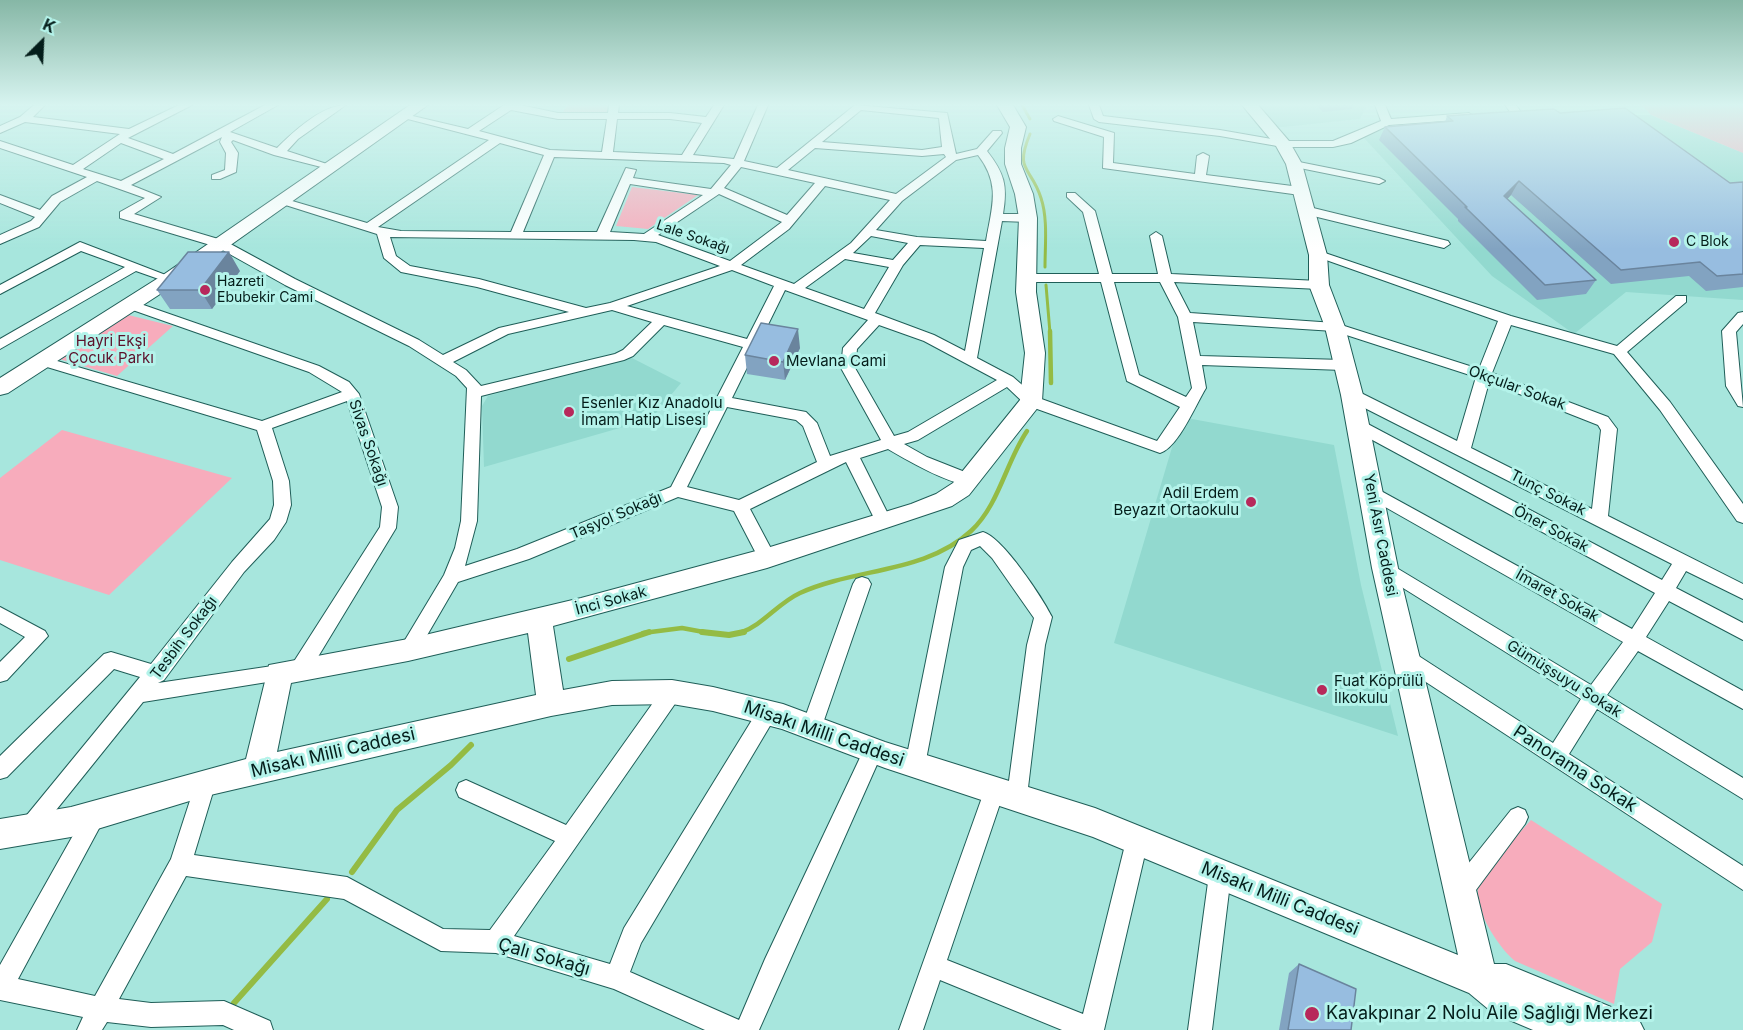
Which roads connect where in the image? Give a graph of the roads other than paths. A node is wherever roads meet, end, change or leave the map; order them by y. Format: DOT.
graph roads {
  1 [pos="26,153"];
  2 [pos="99,153"];
  3 [pos="159,153"];
  4 [pos="184,153"];
  5 [pos="232,153"];
  6 [pos="278,153"];
  7 [pos="351,153"];
  8 [pos="478,153"];
  9 [pos="550,153"];
  10 [pos="554,153"];
  11 [pos="689,153"];
  12 [pos="742,153"];
  13 [pos="803,153"];
  14 [pos="924,153"];
  15 [pos="959,153"];
  16 [pos="983,153"];
  17 [pos="1013,153"];
  18 [pos="1108,153"];
  19 [pos="1285,153"];
  20 [pos="1292,153"];
  21 [pos="607,154"];
  22 [pos="949,154"];
  23 [pos="1288,154"];
  24 [pos="634,155"];
  25 [pos="1203,156"];
  26 [pos="686,157"];
  27 [pos="173,158"];
  28 [pos="738,163"];
  29 [pos="330,168"];
  30 [pos="74,170"];
  31 [pos="780,171"];
  32 [pos="96,177"];
  33 [pos="216,177"];
  34 [pos="1200,177"];
  35 [pos="626,180"];
  36 [pos="824,181"];
  37 [pos="1379,181"];
  38 [pos="121,186"];
  39 [pos="716,191"];
  40 [pos="1071,195"];
  41 [pos="898,198"];
  42 [pos="0,199"];
  43 [pos="1303,201"];
  44 [pos="282,202"];
  45 [pos="44,216"];
  46 [pos="996,217"];
  47 [pos="1028,218"];
  48 [pos="790,221"];
  49 [pos="368,228"];
  50 [pos="382,232"];
  51 [pos="867,232"];
  52 [pos="515,236"];
  53 [pos="602,236"];
  54 [pos="1156,236"];
  55 [pos="647,237"];
  56 [pos="0,240"];
  57 [pos="917,241"];
  58 [pos="221,244"];
  59 [pos="1444,244"];
  60 [pos="989,245"];
  61 [pos="843,255"];
  62 [pos="1318,255"];
  63 [pos="897,265"];
  64 [pos="136,266"];
  65 [pos="732,266"];
  66 [pos="1026,278"];
  67 [pos="1165,278"];
  68 [pos="170,279"];
  69 [pos="1108,279"];
  70 [pos="1319,285"];
  71 [pos="789,287"];
  72 [pos="0,290"];
  73 [pos="1681,298"];
  74 [pos="132,305"];
  75 [pos="614,306"];
  76 [pos="584,312"];
  77 [pos="1743,316"];
  78 [pos="872,317"];
  79 [pos="1185,317"];
  80 [pos="1506,319"];
  81 [pos="662,320"];
  82 [pos="1335,327"];
  83 [pos="0,345"];
  84 [pos="751,345"];
  85 [pos="1619,351"];
  86 [pos="970,360"];
  87 [pos="1194,360"];
  88 [pos="1738,360"];
  89 [pos="42,361"];
  90 [pos="443,361"];
  91 [pos="1343,365"];
  92 [pos="1484,375"];
  93 [pos="1008,380"];
  94 [pos="0,388"];
  95 [pos="474,393"];
  96 [pos="352,394"];
  97 [pos="1352,395"];
  98 [pos="1738,397"];
  99 [pos="722,401"];
  100 [pos="1031,402"];
  101 [pos="1187,404"];
  102 [pos="264,426"];
  103 [pos="1359,426"];
  104 [pos="890,443"];
  105 [pos="1463,449"];
  106 [pos="851,456"];
  107 [pos="826,464"];
  108 [pos="969,480"];
  109 [pos="677,490"];
  110 [pos="1370,491"];
  111 [pos="740,506"];
  112 [pos="1743,517"];
  113 [pos="1599,519"];
  114 [pos="884,522"];
  115 [pos="767,558"];
  116 [pos="1683,562"];
  117 [pos="1384,568"];
  118 [pos="452,577"];
  119 [pos="861,584"];
  120 [pos="1665,591"];
  121 [pos="1743,592"];
  122 [pos="0,614"];
  123 [pos="538,619"];
  124 [pos="1743,632"];
  125 [pos="1635,640"];
  126 [pos="408,650"];
  127 [pos="1407,659"];
  128 [pos="290,671"];
  129 [pos="0,674"];
  130 [pos="157,674"];
  131 [pos="672,692"];
  132 [pos="141,694"];
  133 [pos="1593,698"];
  134 [pos="1743,702"];
  135 [pos="551,704"];
  136 [pos="767,713"];
  137 [pos="812,726"];
  138 [pos="873,751"];
  139 [pos="1556,756"];
  140 [pos="915,765"];
  141 [pos="0,770"];
  142 [pos="258,771"];
  143 [pos="206,782"];
  144 [pos="1743,789"];
  145 [pos="466,790"];
  146 [pos="1006,793"];
  147 [pos="96,814"];
  148 [pos="1518,817"];
  149 [pos="13,833"];
  150 [pos="570,837"];
  151 [pos="1137,841"];
  152 [pos="180,864"];
  153 [pos="1220,875"];
  154 [pos="1743,879"];
  155 [pos="1462,894"];
  156 [pos="496,942"];
  157 [pos="933,966"];
  158 [pos="616,978"];
  159 [pos="1481,981"];
  160 [pos="0,987"];
  161 [pos="100,1009"];
  162 [pos="90,1030"];
  163 [pos="261,1030"];
  164 [pos="733,1030"];
  165 [pos="747,1030"];
  166 [pos="910,1030"];
  167 [pos="1091,1030"];
  168 [pos="1200,1030"];
  169 [pos="1576,1030"];
  170 [pos="1626,1030"];
  1 -- 30 [label="street"];
  2 -- 30 [label="street"];
  3 -- 27 [label="street"];
  4 -- 27 [label="street"];
  5 -- 33 [label="street"];
  6 -- 29 [label="street"];
  7 -- 29 [label="street"];
  8 -- 49 [label="street"];
  9 -- 52 [label="street"];
  10 -- 21 [label="street"];
  11 -- 26 [label="street"];
  12 -- 28 [label="street"];
  13 -- 31 [label="street"];
  14 -- 22 [label="street"];
  15 -- 22 [label="street"];
  16 -- 46 [label="street"];
  17 -- 47 [label="street"];
  18 -- 34 [label="street"];
  19 -- 23 [label="street"];
  20 -- 23 [label="street"];
  21 -- 24 [label="street"];
  22 -- 41 [label="street"];
  23 -- 37 [label="street"];
  23 -- 43 [label="street, Yeni Asır Caddesi"];
  24 -- 26 [label="street"];
  24 -- 35 [label="street"];
  25 -- 34 [label="street"];
  26 -- 28 [label="street"];
  27 -- 38 [label="street"];
  28 -- 31 [label="street"];
  28 -- 39 [label="street"];
  29 -- 44 [label="street"];
  30 -- 32 [label="street"];
  31 -- 36 [label="street"];
  32 -- 38 [label="street"];
  32 -- 45 [label="street"];
  34 -- 43 [label="street"];
  35 -- 39 [label="street"];
  35 -- 53 [label="street"];
  36 -- 41 [label="street"];
  36 -- 48 [label="street"];
  38 -- 58 [label="street"];
  39 -- 48 [label="street"];
  39 -- 55 [label="street"];
  40 -- 69 [label="street"];
  41 -- 51 [label="street"];
  42 -- 45 [label="street"];
  43 -- 59 [label="street"];
  43 -- 62 [label="street, Yeni Asır Caddesi"];
  44 -- 49 [label="street, Lale Sokağı"];
  44 -- 58 [label="street"];
  45 -- 56 [label="street"];
  46 -- 47 [label="street"];
  46 -- 60 [label="street"];
  47 -- 66 [label="street"];
  48 -- 65 [label="street"];
  49 -- 50 [label="street, Lale Sokağı"];
  50 -- 52 [label="street, Lale Sokağı"];
  50 -- 76 [label="street"];
  51 -- 57 [label="street"];
  51 -- 61 [label="street"];
  52 -- 53 [label="street, Lale Sokağı"];
  53 -- 55 [label="street, Lale Sokağı"];
  54 -- 67 [label="street"];
  55 -- 65 [label="street, Lale Sokağı"];
  57 -- 60 [label="street"];
  57 -- 63 [label="street"];
  58 -- 68 [label="street"];
  58 -- 90 [label="street"];
  60 -- 86 [label="street"];
  61 -- 63 [label="street"];
  61 -- 71 [label="street"];
  62 -- 70 [label="street, Yeni Asır Caddesi"];
  62 -- 80 [label="street"];
  63 -- 78 [label="street"];
  64 -- 68 [label="street"];
  64 -- 72 [label="street"];
  64 -- 83 [label="street"];
  65 -- 71 [label="street, Lale Sokağı"];
  65 -- 75 [label="street"];
  66 -- 69 [label="street"];
  66 -- 100 [label="street"];
  67 -- 69 [label="street"];
  67 -- 70 [label="street"];
  67 -- 79 [label="street"];
  68 -- 74 [label="street"];
  69 -- 101 [label="street"];
  70 -- 82 [label="street, Yeni Asır Caddesi"];
  71 -- 78 [label="street, Lale Sokağı"];
  71 -- 84 [label="street, Taşyol Sokağı"];
  73 -- 85 [label="street"];
  74 -- 89 [label="street"];
  74 -- 96 [label="street, Sivas Sokağı"];
  75 -- 76 [label="street"];
  75 -- 81 [label="street"];
  76 -- 90 [label="street"];
  77 -- 88 [label="street"];
  78 -- 86 [label="street, Lale Sokağı"];
  78 -- 104 [label="street"];
  79 -- 82 [label="street, Okçular Sokak"];
  79 -- 87 [label="street"];
  80 -- 85 [label="street"];
  80 -- 92 [label="street"];
  81 -- 84 [label="street"];
  81 -- 95 [label="street"];
  82 -- 91 [label="street, Yeni Asır Caddesi"];
  82 -- 92 [label="street, Okçular Sokak"];
  84 -- 99 [label="street, Taşyol Sokağı"];
  85 -- 112 [label="street"];
  86 -- 93 [label="street, Lale Sokağı"];
  87 -- 91 [label="street"];
  87 -- 101 [label="street"];
  88 -- 98 [label="street"];
  89 -- 94 [label="street"];
  89 -- 102 [label="street"];
  90 -- 95 [label="street"];
  91 -- 97 [label="street, Yeni Asır Caddesi"];
  92 -- 105 [label="street"];
  92 -- 113 [label="street, Okçular Sokak"];
  93 -- 100 [label="street, Lale Sokağı"];
  93 -- 104 [label="street"];
  95 -- 118 [label="street"];
  96 -- 102 [label="street"];
  96 -- 128 [label="street, Sivas Sokağı"];
  97 -- 103 [label="street, Yeni Asır Caddesi"];
  97 -- 105 [label="street, Tunç Sokak"];
  99 -- 107 [label="street"];
  99 -- 109 [label="street, Taşyol Sokağı"];
  100 -- 101 [label="street"];
  100 -- 108 [label="street, İnci Sokak"];
  102 -- 130 [label="street, Tesbih Sokağı"];
  103 -- 110 [label="street, Yeni Asır Caddesi"];
  103 -- 120 [label="street, Öner Sokak"];
  104 -- 106 [label="street"];
  104 -- 108 [label="street"];
  105 -- 113 [label="street, Tunç Sokak"];
  106 -- 107 [label="street"];
  106 -- 114 [label="street"];
  107 -- 111 [label="street"];
  108 -- 114 [label="street, İnci Sokak"];
  109 -- 111 [label="street"];
  109 -- 118 [label="street, Taşyol Sokağı"];
  110 -- 117 [label="street, Yeni Asır Caddesi"];
  110 -- 125 [label="street, İmaret Sokak"];
  111 -- 115 [label="street"];
  113 -- 116 [label="street, Tunç Sokak"];
  114 -- 115 [label="street, İnci Sokak"];
  115 -- 123 [label="street, İnci Sokak"];
  116 -- 120 [label="street"];
  116 -- 121 [label="street, Tunç Sokak"];
  117 -- 127 [label="street, Yeni Asır Caddesi"];
  117 -- 133 [label="street, Gümüşsuyu Sokak"];
  118 -- 126 [label="street"];
  119 -- 137 [label="street"];
  120 -- 124 [label="street, Öner Sokak"];
  120 -- 125 [label="street"];
  122 -- 129 [label="street"];
  123 -- 126 [label="street, İnci Sokak"];
  123 -- 135 [label="street"];
  125 -- 133 [label="street"];
  125 -- 134 [label="street, İmaret Sokak"];
  126 -- 128 [label="street, İnci Sokak"];
  127 -- 139 [label="street, Panorama Sokak"];
  127 -- 155 [label="street, Yeni Asır Caddesi"];
  128 -- 132 [label="street, İnci Sokak"];
  128 -- 142 [label="street, Sivas Sokağı"];
  130 -- 132 [label="street, Tesbih Sokağı"];
  130 -- 141 [label="street"];
  131 -- 135 [label="street, Misakı Milli Caddesi"];
  131 -- 136 [label="street, Misakı Milli Caddesi"];
  131 -- 150 [label="street"];
  132 -- 149 [label="street, Tesbih Sokağı"];
  133 -- 139 [label="street"];
  133 -- 144 [label="street, Gümüşsuyu Sokak"];
  135 -- 142 [label="street, Misakı Milli Caddesi"];
  136 -- 137 [label="street, Misakı Milli Caddesi"];
  136 -- 158 [label="street"];
  137 -- 138 [label="street, Misakı Milli Caddesi"];
  138 -- 140 [label="street, Misakı Milli Caddesi"];
  138 -- 165 [label="street"];
  139 -- 154 [label="street, Panorama Sokak"];
  140 -- 146 [label="street, Misakı Milli Caddesi"];
  140 -- 146 [label="street"];
  142 -- 143 [label="street, Misakı Milli Caddesi"];
  143 -- 147 [label="street, Misakı Milli Caddesi"];
  143 -- 152 [label="street"];
  145 -- 150 [label="street"];
  146 -- 151 [label="street, Misakı Milli Caddesi"];
  146 -- 157 [label="street"];
  147 -- 149 [label="street, Misakı Milli Caddesi"];
  147 -- 160 [label="street"];
  148 -- 155 [label="street"];
  150 -- 156 [label="street"];
  151 -- 153 [label="street, Misakı Milli Caddesi"];
  151 -- 167 [label="street"];
  152 -- 156 [label="street, Çalı Sokağı"];
  152 -- 161 [label="street"];
  153 -- 159 [label="street, Misakı Milli Caddesi"];
  153 -- 168 [label="street"];
  155 -- 159 [label="street, Yeni Asır Caddesi"];
  156 -- 158 [label="street, Çalı Sokağı"];
  157 -- 166 [label="street"];
  157 -- 167 [label="street"];
  158 -- 164 [label="street, Çalı Sokağı"];
  159 -- 169 [label="street, Misakı Milli Caddesi"];
  159 -- 170 [label="street, Misakı Milli Caddesi"];
  160 -- 161 [label="street"];
  161 -- 162 [label="street"];
  161 -- 163 [label="street"];
}
